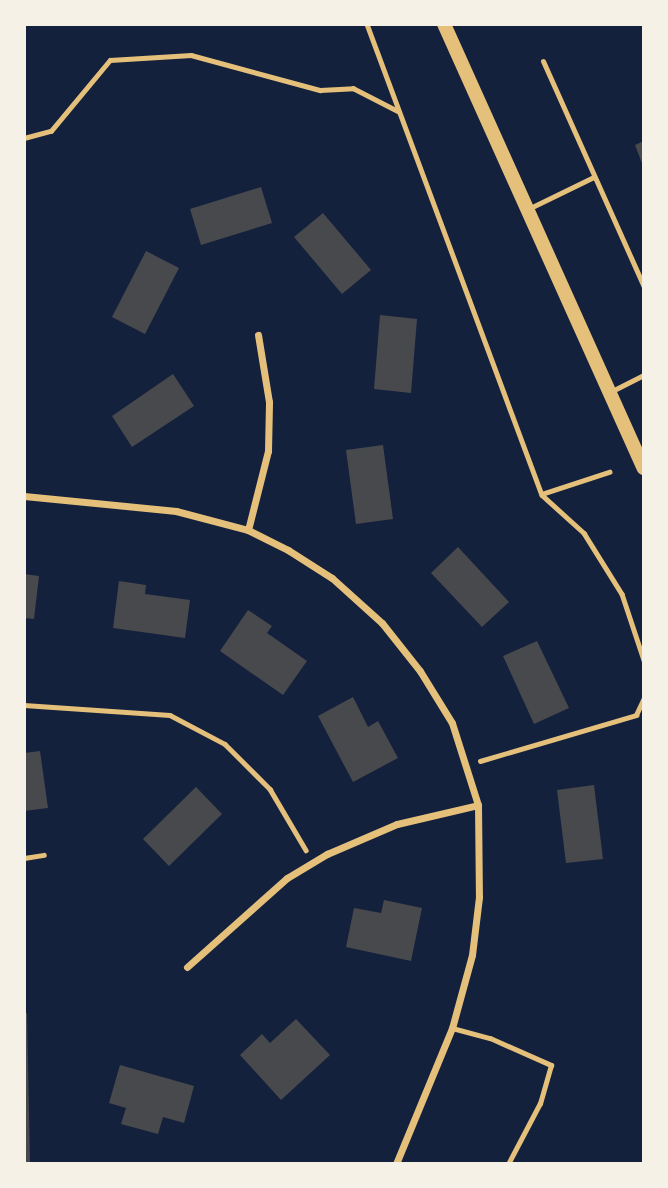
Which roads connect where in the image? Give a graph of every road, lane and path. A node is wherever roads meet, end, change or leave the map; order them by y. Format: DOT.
graph roads {
  1 [pos="367,24"];
  2 [pos="444,24"];
  3 [pos="542,61"];
  4 [pos="398,111"];
  5 [pos="24,138"];
  6 [pos="594,177"];
  7 [pos="528,209"];
  8 [pos="643,287"];
  9 [pos="258,335"];
  10 [pos="643,375"];
  11 [pos="612,391"];
  12 [pos="643,468"];
  13 [pos="608,472"];
  14 [pos="541,495"];
  15 [pos="24,496"];
  16 [pos="248,530"];
  17 [pos="643,660"];
  18 [pos="643,698"];
  19 [pos="24,705"];
  20 [pos="466,765"];
  21 [pos="478,805"];
  22 [pos="44,855"];
  23 [pos="24,858"];
  24 [pos="314,862"];
  25 [pos="187,967"];
  26 [pos="452,1028"];
  27 [pos="396,1164"];
  28 [pos="508,1164"];
  1 -- 4 [label="path"];
  2 -- 7 [label="main road"];
  3 -- 6 [label="lane"];
  4 -- 5 [label="path"];
  4 -- 14 [label="path"];
  6 -- 7 [label="lane"];
  6 -- 8 [label="lane"];
  7 -- 11 [label="main road"];
  9 -- 16 [label="street"];
  10 -- 11 [label="lane"];
  11 -- 12 [label="main road"];
  13 -- 14 [label="path"];
  14 -- 17 [label="path"];
  15 -- 16 [label="street"];
  16 -- 20 [label="street"];
  18 -- 20 [label="path"];
  19 -- 24 [label="path"];
  20 -- 21 [label="street"];
  21 -- 24 [label="street"];
  21 -- 26 [label="street"];
  22 -- 23 [label="lane"];
  24 -- 25 [label="street"];
  26 -- 27 [label="street"];
  26 -- 28 [label="lane"];
}
